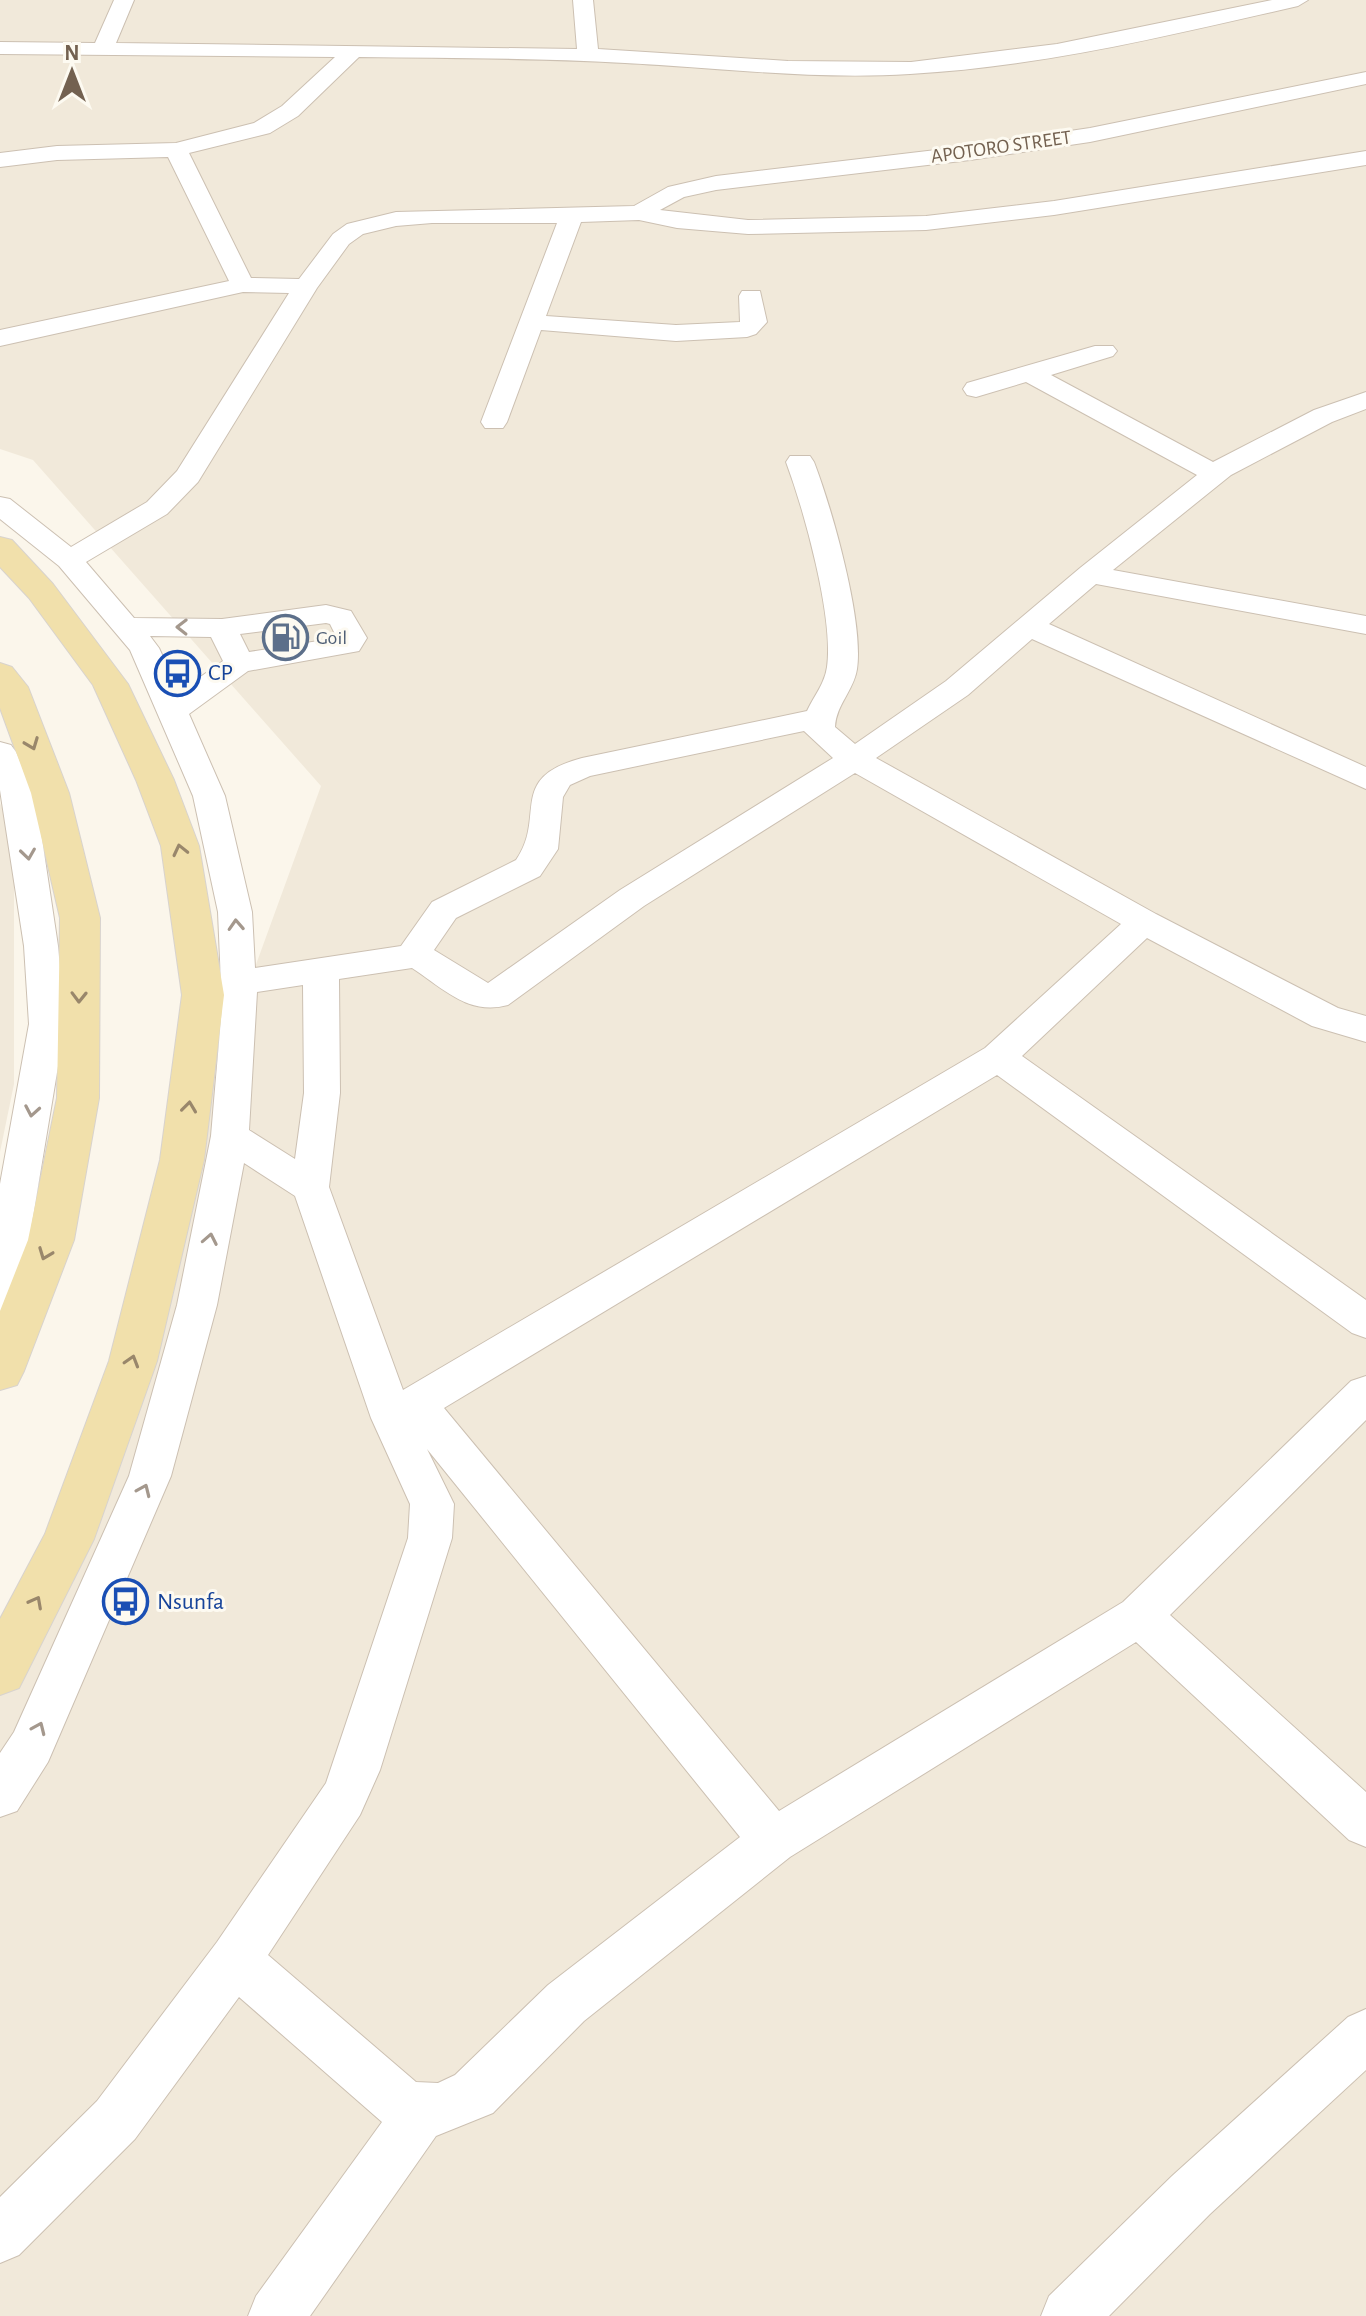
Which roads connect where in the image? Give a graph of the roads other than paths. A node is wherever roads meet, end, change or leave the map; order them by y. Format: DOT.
graph roads {
  1 [pos="124,0"];
  2 [pos="583,0"];
  3 [pos="1207,0"];
  4 [pos="1298,0"];
  5 [pos="1234,14"];
  6 [pos="0,48"];
  7 [pos="102,51"];
  8 [pos="352,52"];
  9 [pos="588,55"];
  10 [pos="1366,78"];
  11 [pos="176,150"];
  12 [pos="1366,158"];
  13 [pos="0,160"];
  14 [pos="639,213"];
  15 [pos="571,217"];
  16 [pos="243,285"];
  17 [pos="306,286"];
  18 [pos="751,296"];
  19 [pos="531,322"];
  20 [pos="0,338"];
  21 [pos="1104,351"];
  22 [pos="1030,374"];
  23 [pos="976,389"];
  24 [pos="1366,400"];
  25 [pos="494,422"];
  26 [pos="800,462"];
  27 [pos="1215,474"];
  28 [pos="0,505"];
  29 [pos="0,547"];
  30 [pos="69,560"];
  31 [pos="1090,574"];
  32 [pos="1366,625"];
  33 [pos="125,627"];
  34 [pos="1031,627"];
  35 [pos="222,628"];
  36 [pos="239,663"];
  37 [pos="0,674"];
  38 [pos="172,712"];
  39 [pos="818,718"];
  40 [pos="0,752"];
  41 [pos="854,759"];
  42 [pos="1366,779"];
  43 [pos="10,802"];
  44 [pos="1144,922"];
  45 [pos="412,956"];
  46 [pos="321,970"];
  47 [pos="238,983"];
  48 [pos="1366,1029"];
  49 [pos="998,1057"];
  50 [pos="230,1136"];
  51 [pos="310,1187"];
  52 [pos="0,1295"];
  53 [pos="1366,1322"];
  54 [pos="0,1371"];
  55 [pos="1366,1393"];
  56 [pos="405,1412"];
  57 [pos="1139,1616"];
  58 [pos="0,1671"];
  59 [pos="0,1795"];
  60 [pos="1366,1824"];
  61 [pos="773,1841"];
  62 [pos="235,1960"];
  63 [pos="1366,2035"];
  64 [pos="423,2110"];
  65 [pos="0,2236"];
  66 [pos="276,2316"];
  67 [pos="1069,2316"];
  1 -- 7 [label="street"];
  2 -- 9 [label="street"];
  3 -- 5 [label="street"];
  4 -- 5 [label="street"];
  5 -- 9 [label="street"];
  6 -- 7 [label="street"];
  7 -- 8 [label="street"];
  8 -- 9 [label="street"];
  8 -- 11 [label="street"];
  10 -- 14 [label="street, APOTORO STREET"];
  11 -- 13 [label="street"];
  11 -- 16 [label="street"];
  12 -- 14 [label="street"];
  14 -- 15 [label="street"];
  15 -- 17 [label="street"];
  15 -- 19 [label="street"];
  16 -- 17 [label="street"];
  16 -- 20 [label="street"];
  17 -- 30 [label="street"];
  18 -- 19 [label="street"];
  19 -- 25 [label="street"];
  21 -- 22 [label="street"];
  22 -- 23 [label="street"];
  22 -- 27 [label="street"];
  24 -- 27 [label="street"];
  26 -- 39 [label="street"];
  27 -- 31 [label="street"];
  28 -- 30 [label="street"];
  58 -- 29 [label="main road, one-way"];
  30 -- 33 [label="street"];
  31 -- 32 [label="street"];
  31 -- 34 [label="street"];
  35 -- 33 [label="street, one-way"];
  33 -- 38 [label="street"];
  34 -- 41 [label="street"];
  34 -- 42 [label="street"];
  35 -- 36 [label="street"];
  35 -- 36 [label="street"];
  36 -- 38 [label="street"];
  37 -- 54 [label="main road, one-way"];
  47 -- 38 [label="street, one-way"];
  39 -- 41 [label="street"];
  39 -- 45 [label="street"];
  40 -- 43 [label="street"];
  41 -- 44 [label="street"];
  41 -- 45 [label="street"];
  43 -- 52 [label="street, one-way"];
  44 -- 48 [label="street"];
  44 -- 49 [label="street"];
  45 -- 46 [label="street"];
  46 -- 47 [label="street"];
  46 -- 51 [label="street"];
  47 -- 50 [label="street"];
  49 -- 53 [label="street"];
  49 -- 56 [label="street"];
  50 -- 51 [label="street"];
  59 -- 50 [label="street, one-way"];
  51 -- 56 [label="street"];
  55 -- 57 [label="street"];
  56 -- 61 [label="street"];
  56 -- 62 [label="street"];
  57 -- 60 [label="street"];
  57 -- 61 [label="street"];
  61 -- 64 [label="street"];
  62 -- 64 [label="street"];
  62 -- 65 [label="street"];
  63 -- 67 [label="street"];
  64 -- 66 [label="street"];
}
